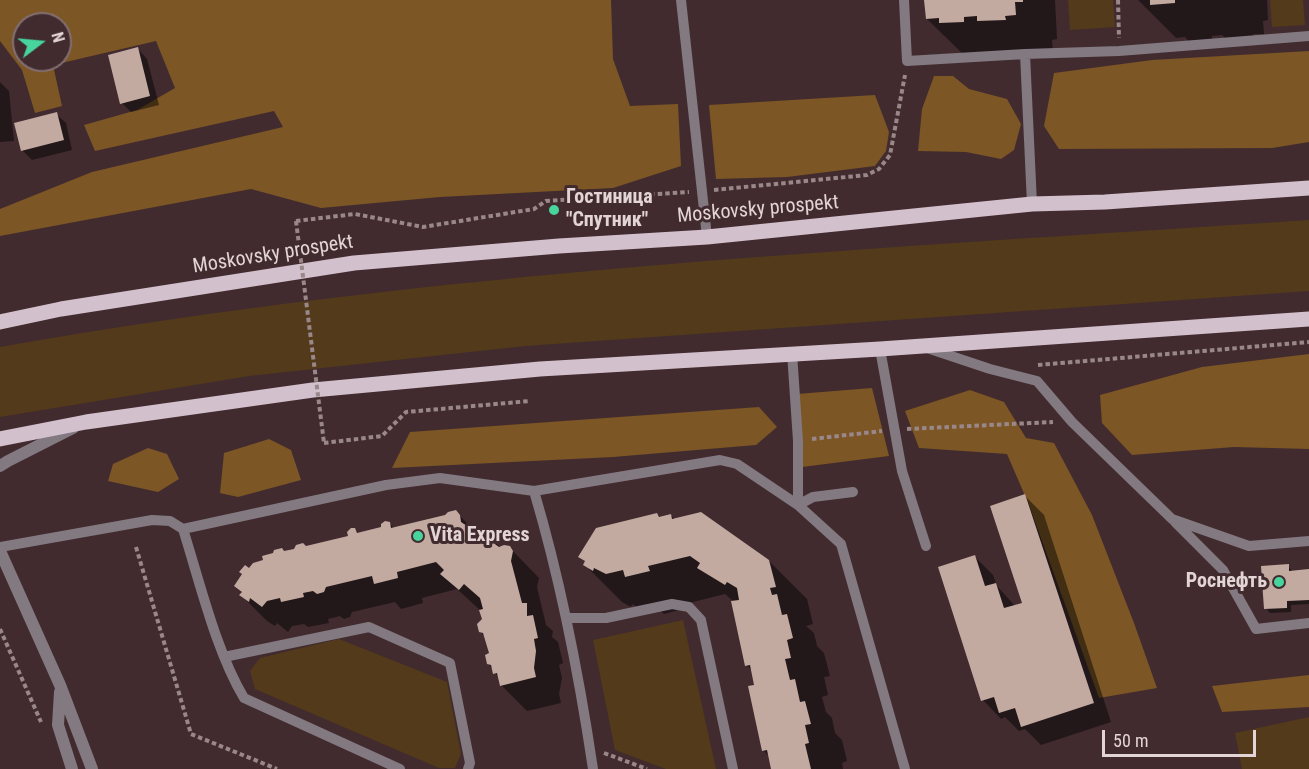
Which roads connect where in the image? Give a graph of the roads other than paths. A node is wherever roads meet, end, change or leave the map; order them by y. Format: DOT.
graph roads {
  1 [pos="681,0"];
  2 [pos="904,0"];
  3 [pos="1309,36"];
  4 [pos="1025,54"];
  5 [pos="1309,188"];
  6 [pos="1032,204"];
  7 [pos="707,237"];
  8 [pos="1309,319"];
  9 [pos="0,322"];
  10 [pos="921,346"];
  11 [pos="880,349"];
  12 [pos="792,353"];
  13 [pos="86,422"];
  14 [pos="0,439"];
  15 [pos="0,466"];
  16 [pos="534,491"];
  17 [pos="853,492"];
  18 [pos="798,505"];
  19 [pos="1172,519"];
  20 [pos="183,529"];
  21 [pos="1309,541"];
  22 [pos="926,546"];
  23 [pos="0,549"];
  24 [pos="566,618"];
  25 [pos="1309,623"];
  26 [pos="224,657"];
  27 [pos="60,684"];
  28 [pos="72,769"];
  29 [pos="92,769"];
  30 [pos="400,769"];
  31 [pos="468,769"];
  32 [pos="592,769"];
  33 [pos="733,769"];
  34 [pos="905,769"];
  1 -- 7 [label="lane"];
  2 -- 4 [label="lane"];
  3 -- 4 [label="lane"];
  4 -- 6 [label="lane"];
  5 -- 6 [label="main road, Moskovsky prospekt"];
  6 -- 7 [label="main road, Moskovsky prospekt"];
  7 -- 9 [label="main road, Moskovsky prospekt"];
  8 -- 10 [label="main road"];
  10 -- 11 [label="main road"];
  10 -- 19 [label="lane"];
  11 -- 12 [label="main road"];
  11 -- 22 [label="lane"];
  12 -- 13 [label="main road"];
  12 -- 18 [label="lane"];
  13 -- 14 [label="main road"];
  13 -- 15 [label="street"];
  16 -- 18 [label="lane"];
  16 -- 20 [label="lane"];
  16 -- 24 [label="lane"];
  17 -- 18 [label="lane"];
  18 -- 34 [label="lane"];
  19 -- 21 [label="lane"];
  19 -- 25 [label="lane"];
  20 -- 23 [label="lane"];
  20 -- 26 [label="lane"];
  23 -- 27 [label="street"];
  24 -- 32 [label="lane"];
  24 -- 33 [label="lane"];
  26 -- 30 [label="lane"];
  26 -- 31 [label="lane"];
  27 -- 28 [label="street"];
  27 -- 29 [label="street"];
}
